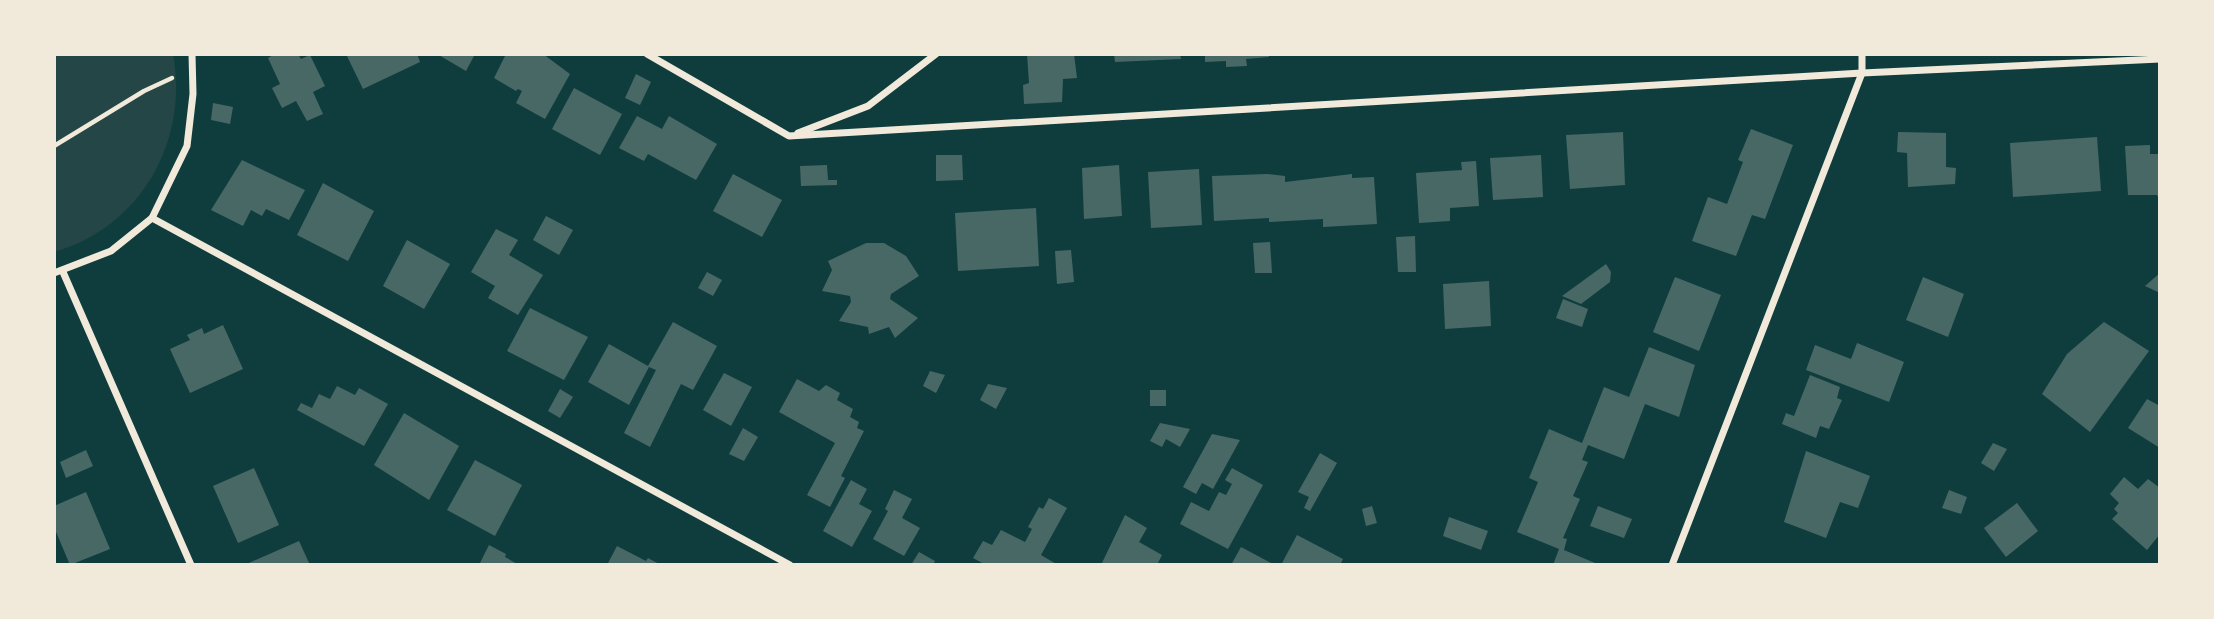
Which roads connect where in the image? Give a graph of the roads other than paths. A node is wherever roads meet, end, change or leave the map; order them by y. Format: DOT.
graph roads {
  1 [pos="192,54"];
  2 [pos="647,54"];
  3 [pos="936,54"];
  4 [pos="1862,54"];
  5 [pos="2160,59"];
  6 [pos="1862,73"];
  7 [pos="789,136"];
  8 [pos="152,218"];
  9 [pos="59,272"];
  10 [pos="191,565"];
  11 [pos="790,565"];
  12 [pos="1672,565"];
  1 -- 8 [label="street"];
  2 -- 7 [label="street"];
  3 -- 7 [label="street"];
  4 -- 6 [label="street"];
  5 -- 6 [label="street"];
  6 -- 7 [label="street"];
  6 -- 12 [label="street"];
  8 -- 9 [label="street"];
  8 -- 11 [label="street"];
  9 -- 10 [label="street"];
}
